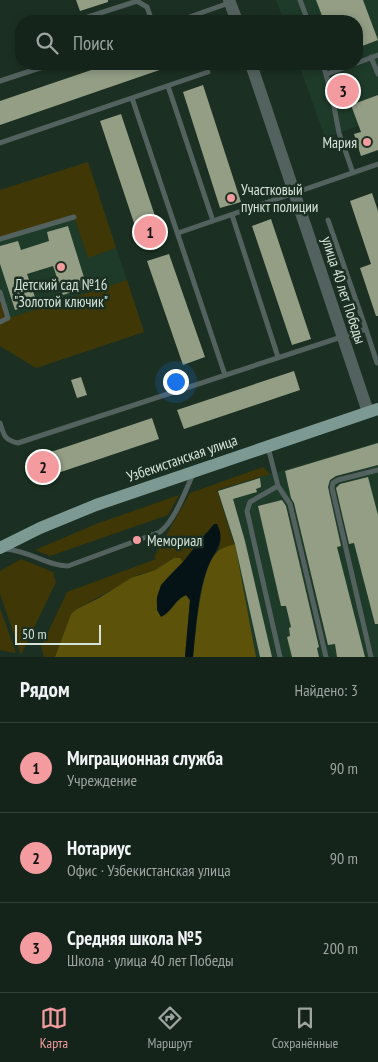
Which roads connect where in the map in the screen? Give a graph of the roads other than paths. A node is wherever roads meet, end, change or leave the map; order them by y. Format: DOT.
graph roads {
  1 [pos="300,0"];
  2 [pos="230,1"];
  3 [pos="99,15"];
  4 [pos="149,15"];
  5 [pos="194,15"];
  6 [pos="235,15"];
  7 [pos="306,15"];
  8 [pos="378,55"];
  9 [pos="371,57"];
  10 [pos="363,60"];
  11 [pos="34,70"];
  12 [pos="253,70"];
  13 [pos="325,70"];
  14 [pos="337,70"];
  15 [pos="208,72"];
  16 [pos="326,74"];
  17 [pos="378,74"];
  18 [pos="0,81"];
  19 [pos="168,86"];
  20 [pos="132,98"];
  21 [pos="0,143"];
  22 [pos="378,164"];
  23 [pos="353,173"];
  24 [pos="294,193"];
  25 [pos="232,215"];
  26 [pos="74,217"];
  27 [pos="328,220"];
  28 [pos="213,221"];
  29 [pos="178,233"];
  30 [pos="0,239"];
  31 [pos="0,292"];
  32 [pos="0,322"];
  33 [pos="366,329"];
  34 [pos="342,336"];
  35 [pos="278,357"];
  36 [pos="377,363"];
  37 [pos="225,375"];
  38 [pos="373,410"];
  39 [pos="0,423"];
  40 [pos="268,446"];
  41 [pos="377,470"];
  42 [pos="194,471"];
  43 [pos="378,478"];
  44 [pos="278,486"];
  45 [pos="0,548"];
  46 [pos="280,657"];
  47 [pos="326,657"];
  48 [pos="371,657"];
  1 -- 7 [label="lane"];
  2 -- 5 [label="lane"];
  2 -- 6 [label="street"];
  3 -- 4 [label="lane"];
  8 -- 9 [label="lane"];
  9 -- 10 [label="lane"];
  9 -- 17 [label="lane"];
  11 -- 18 [label="lane"];
  12 -- 24 [label="street, улица 40 лет Победы"];
  13 -- 16 [label="lane"];
  14 -- 16 [label="lane"];
  15 -- 19 [label="lane"];
  16 -- 23 [label="lane"];
  19 -- 20 [label="lane"];
  19 -- 28 [label="lane"];
  20 -- 21 [label="lane"];
  20 -- 29 [label="lane"];
  22 -- 23 [label="lane"];
  23 -- 24 [label="lane"];
  24 -- 25 [label="lane"];
  24 -- 34 [label="street, улица 40 лет Победы"];
  25 -- 28 [label="lane"];
  25 -- 35 [label="lane"];
  26 -- 30 [label="lane"];
  27 -- 33 [label="lane"];
  28 -- 29 [label="lane"];
  29 -- 37 [label="lane"];
  31 -- 32 [label="lane"];
  33 -- 34 [label="lane"];
  33 -- 36 [label="lane"];
  34 -- 35 [label="lane"];
  34 -- 38 [label="street, улица 40 лет Победы"];
  35 -- 37 [label="lane"];
  37 -- 39 [label="lane"];
  38 -- 40 [label="main road, Узбекистанская улица"];
  40 -- 42 [label="main road, Узбекистанская улица"];
  40 -- 44 [label="lane"];
  41 -- 43 [label="lane"];
  41 -- 48 [label="lane"];
  42 -- 45 [label="main road, Узбекистанская улица"];
  42 -- 45 [label="lane"];
  44 -- 46 [label="lane"];
  44 -- 47 [label="lane"];
}
